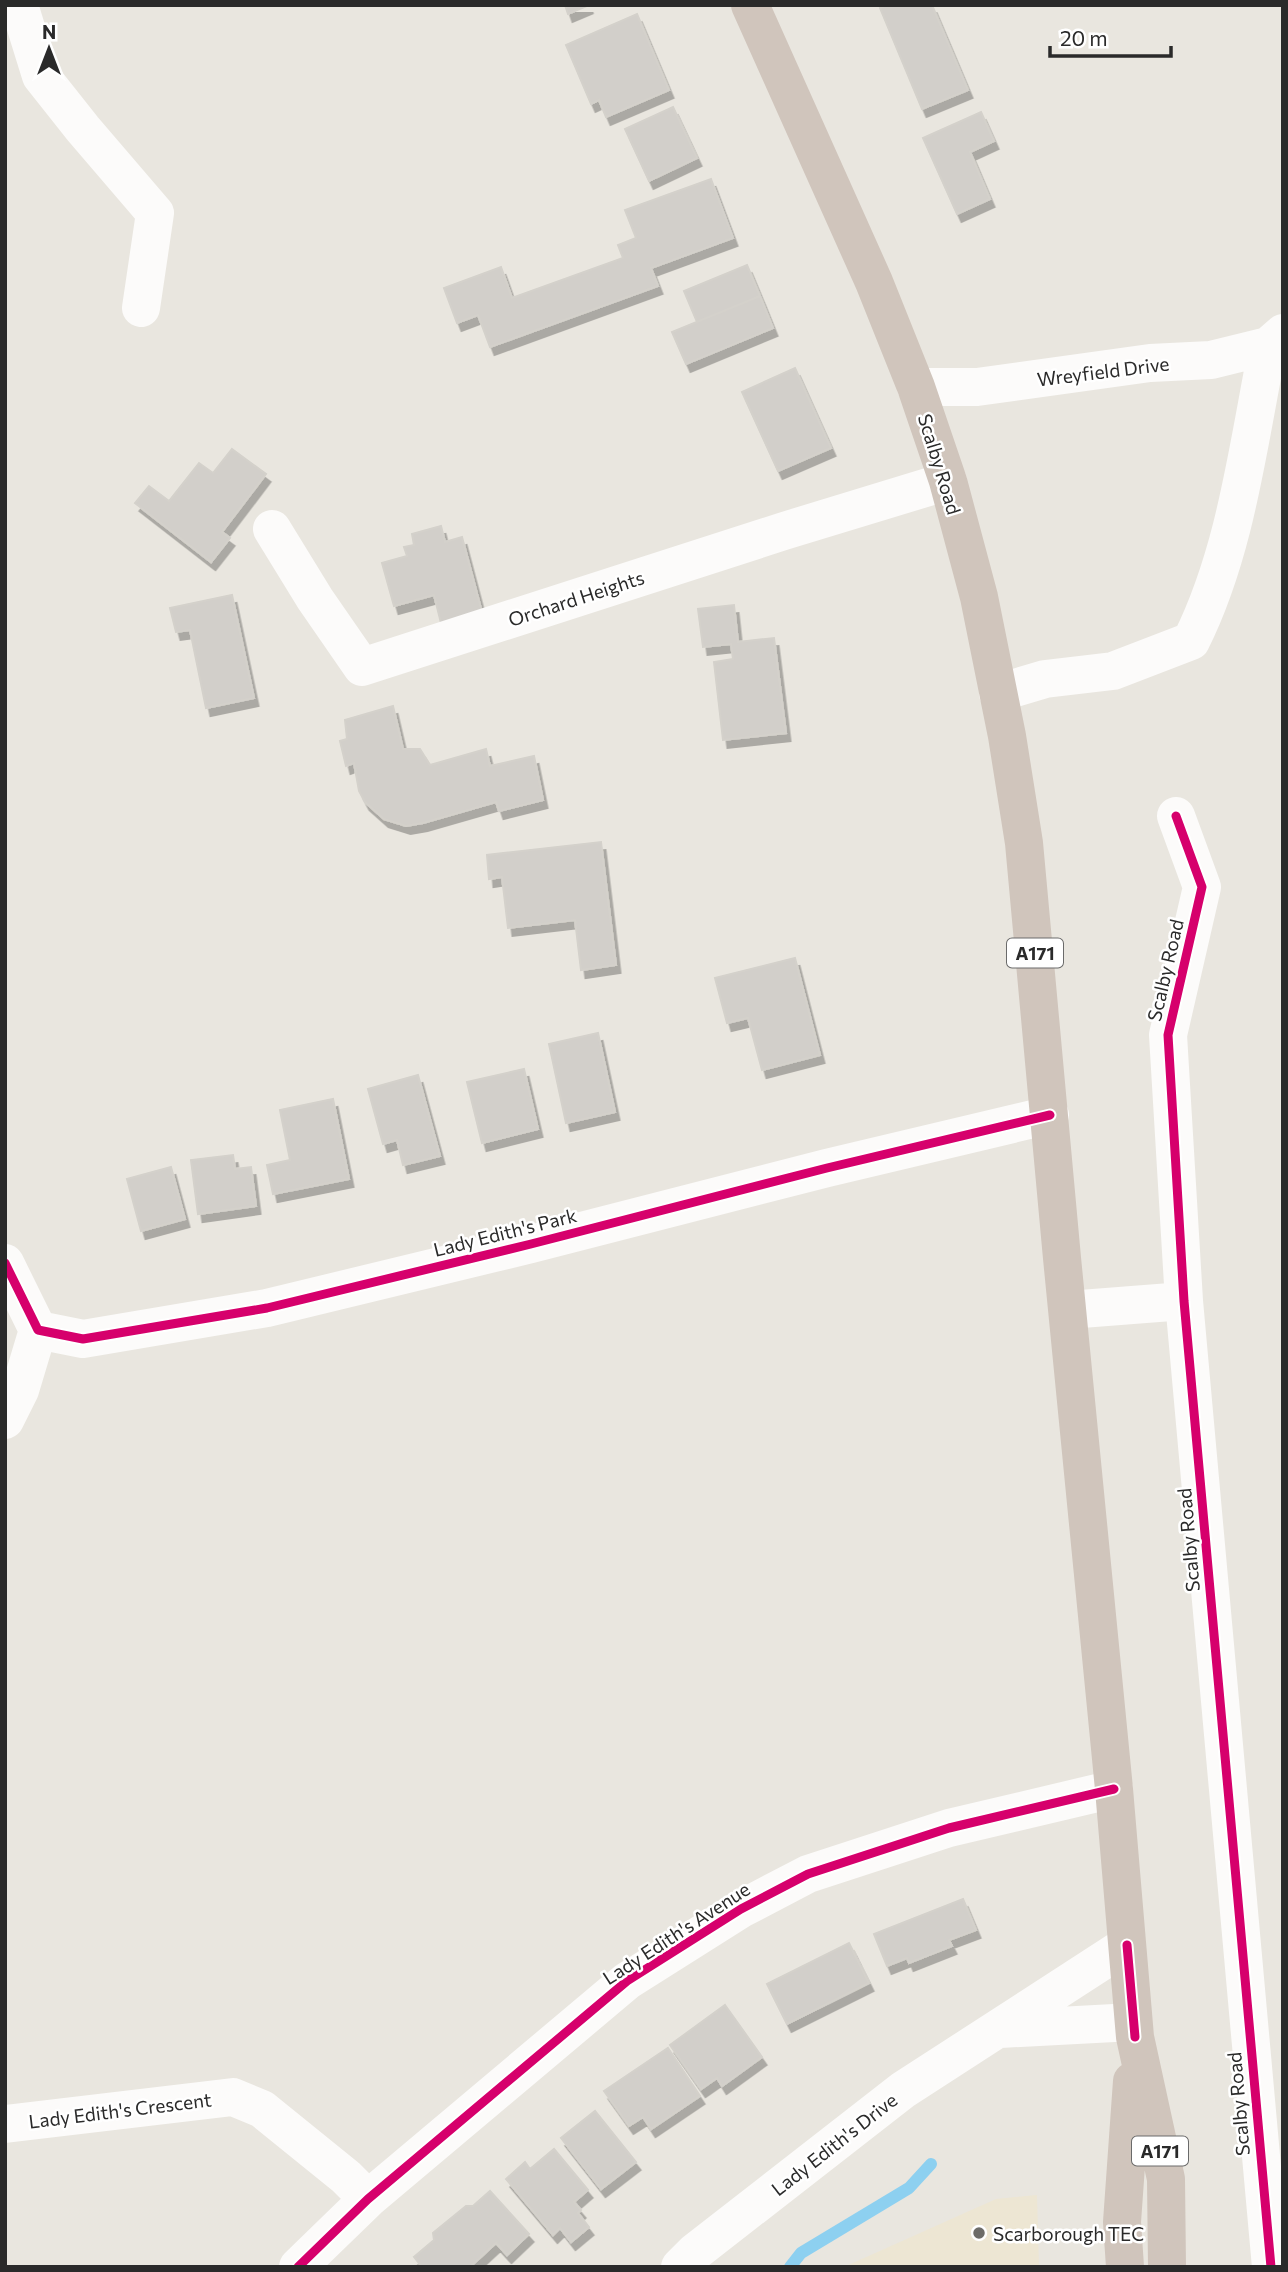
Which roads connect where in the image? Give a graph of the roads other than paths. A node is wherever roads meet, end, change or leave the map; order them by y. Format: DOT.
graph roads {
  1 [pos="19,5"];
  2 [pos="750,5"];
  3 [pos="141,309"];
  4 [pos="1275,339"];
  5 [pos="916,387"];
  6 [pos="948,481"];
  7 [pos="272,529"];
  8 [pos="998,693"];
  9 [pos="1176,816"];
  10 [pos="1050,1115"];
  11 [pos="5,1263"];
  12 [pos="1184,1301"];
  13 [pos="1068,1310"];
  14 [pos="38,1330"];
  15 [pos="5,1420"];
  16 [pos="1114,1789"];
  17 [pos="1127,1945"];
  18 [pos="1134,2029"];
  19 [pos="994,2030"];
  20 [pos="5,2124"];
  21 [pos="368,2199"];
  22 [pos="298,2267"];
  23 [pos="680,2267"];
  24 [pos="1125,2267"];
  25 [pos="1167,2267"];
  26 [pos="1271,2267"];
  1 -- 3 [label="street"];
  2 -- 5 [label="highway, Scalby Road / A171"];
  4 -- 5 [label="street, Wreyfield Drive"];
  4 -- 8 [label="street"];
  5 -- 6 [label="highway, Scalby Road / A171"];
  6 -- 7 [label="street, Orchard Heights"];
  6 -- 8 [label="highway, Scalby Road / A171"];
  8 -- 10 [label="highway, Scalby Road / A171"];
  9 -- 12 [label="street, Scalby Road"];
  10 -- 13 [label="highway, Scalby Road / A171"];
  10 -- 14 [label="street, Lady Edith's Park"];
  11 -- 14 [label="street"];
  12 -- 13 [label="street"];
  12 -- 26 [label="street, Scalby Road"];
  13 -- 16 [label="highway, Scalby Road / A171"];
  14 -- 15 [label="street"];
  16 -- 17 [label="highway, Scalby Road / A171"];
  16 -- 21 [label="street, Lady Edith's Avenue"];
  17 -- 18 [label="highway, Scalby Road / A171"];
  17 -- 19 [label="street, Lady Edith's Drive"];
  18 -- 19 [label="street"];
  18 -- 24 [label="highway, Scalby Road / A171"];
  18 -- 25 [label="highway, Scalby Road / A171"];
  19 -- 23 [label="street, Lady Edith's Drive"];
  20 -- 21 [label="street, Lady Edith's Crescent"];
  21 -- 22 [label="street, Lady Edith's Avenue"];
}
